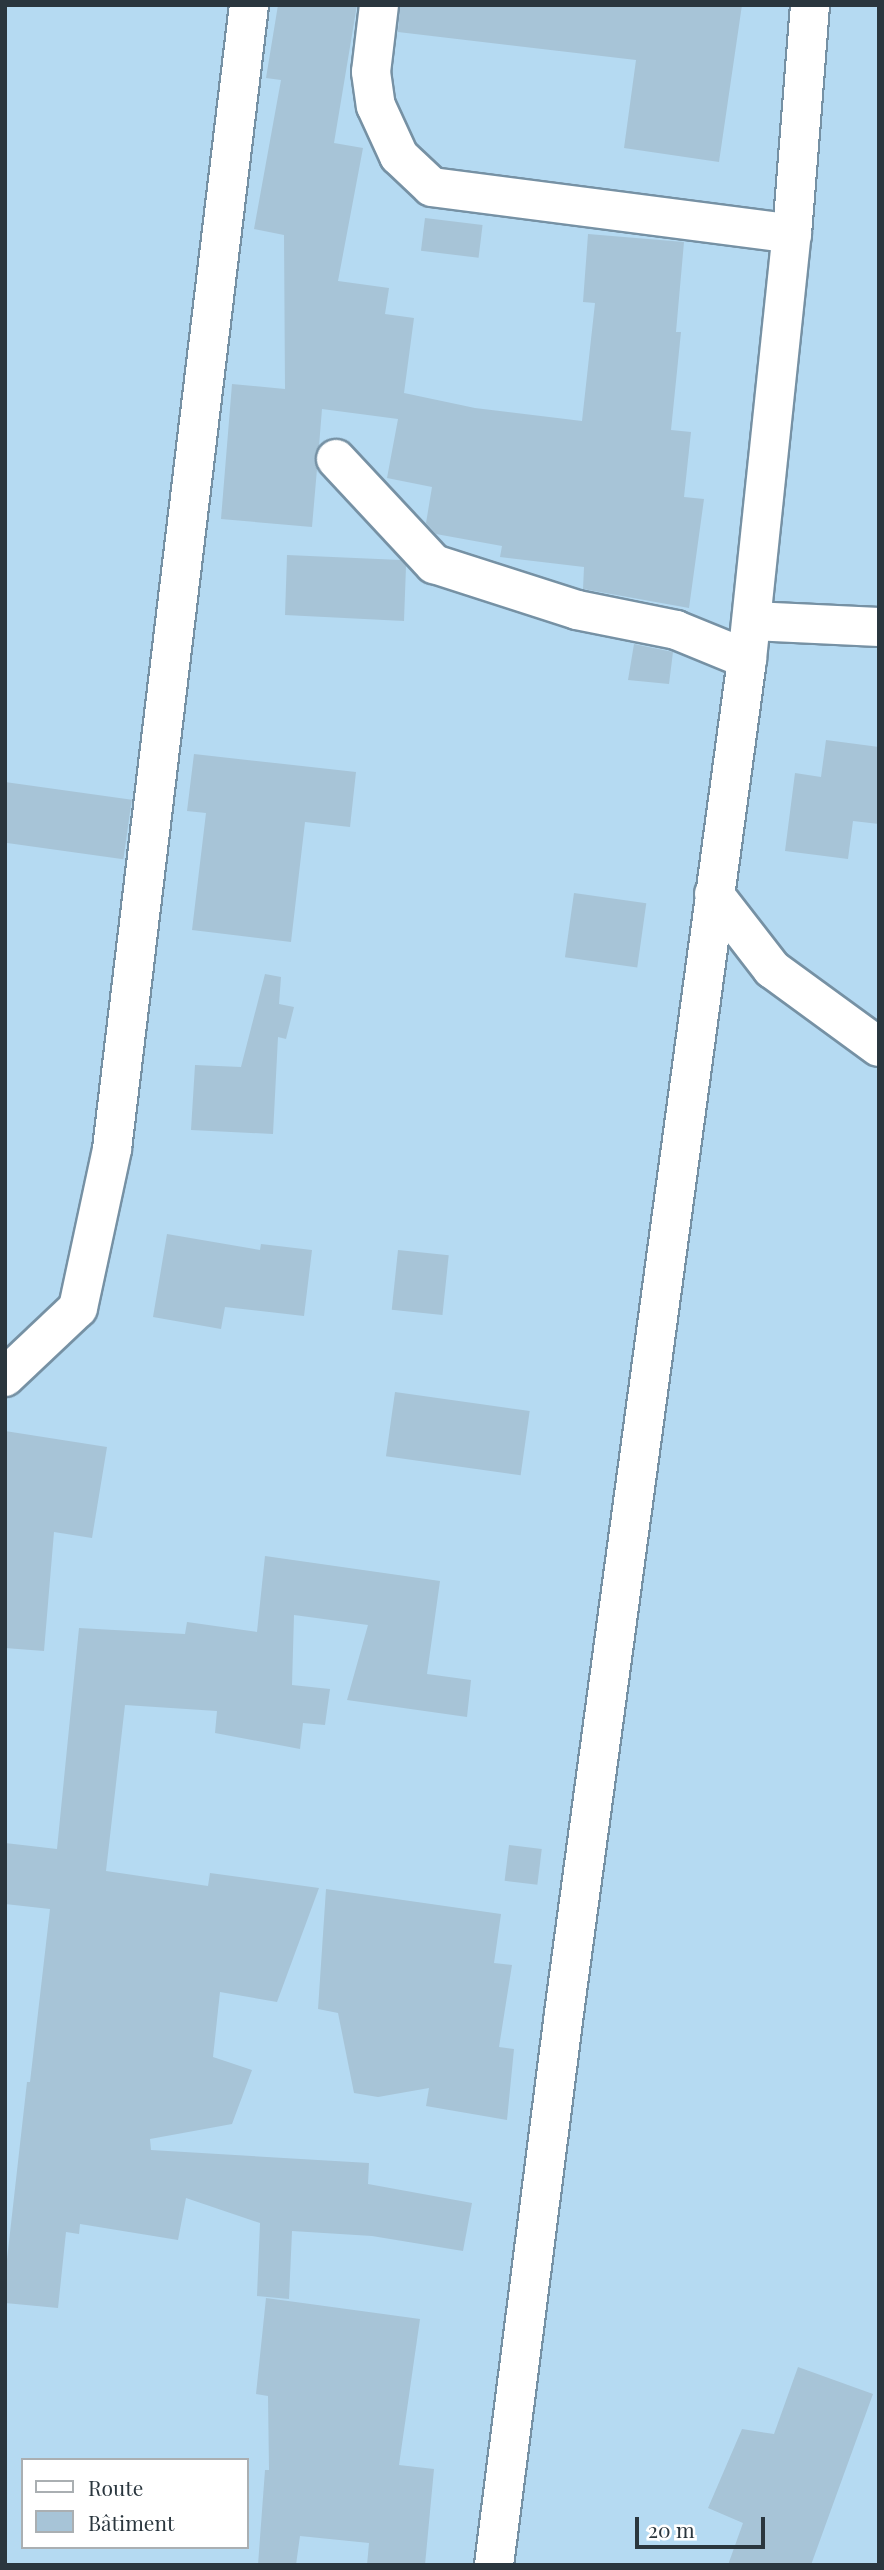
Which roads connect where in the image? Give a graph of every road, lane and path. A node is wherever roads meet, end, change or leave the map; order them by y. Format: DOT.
graph roads {
  1 [pos="249,5"];
  2 [pos="379,5"];
  3 [pos="810,5"];
  4 [pos="792,234"];
  5 [pos="336,459"];
  6 [pos="752,621"];
  7 [pos="879,627"];
  8 [pos="747,659"];
  9 [pos="714,894"];
  10 [pos="879,1047"];
  11 [pos="5,1377"];
  12 [pos="494,2565"];
  1 -- 11 [label="street"];
  2 -- 4 [label="street"];
  3 -- 4 [label="street"];
  4 -- 6 [label="street"];
  5 -- 8 [label="street"];
  6 -- 7 [label="street"];
  6 -- 8 [label="street"];
  8 -- 9 [label="street"];
  9 -- 10 [label="street"];
  9 -- 12 [label="street"];
}
